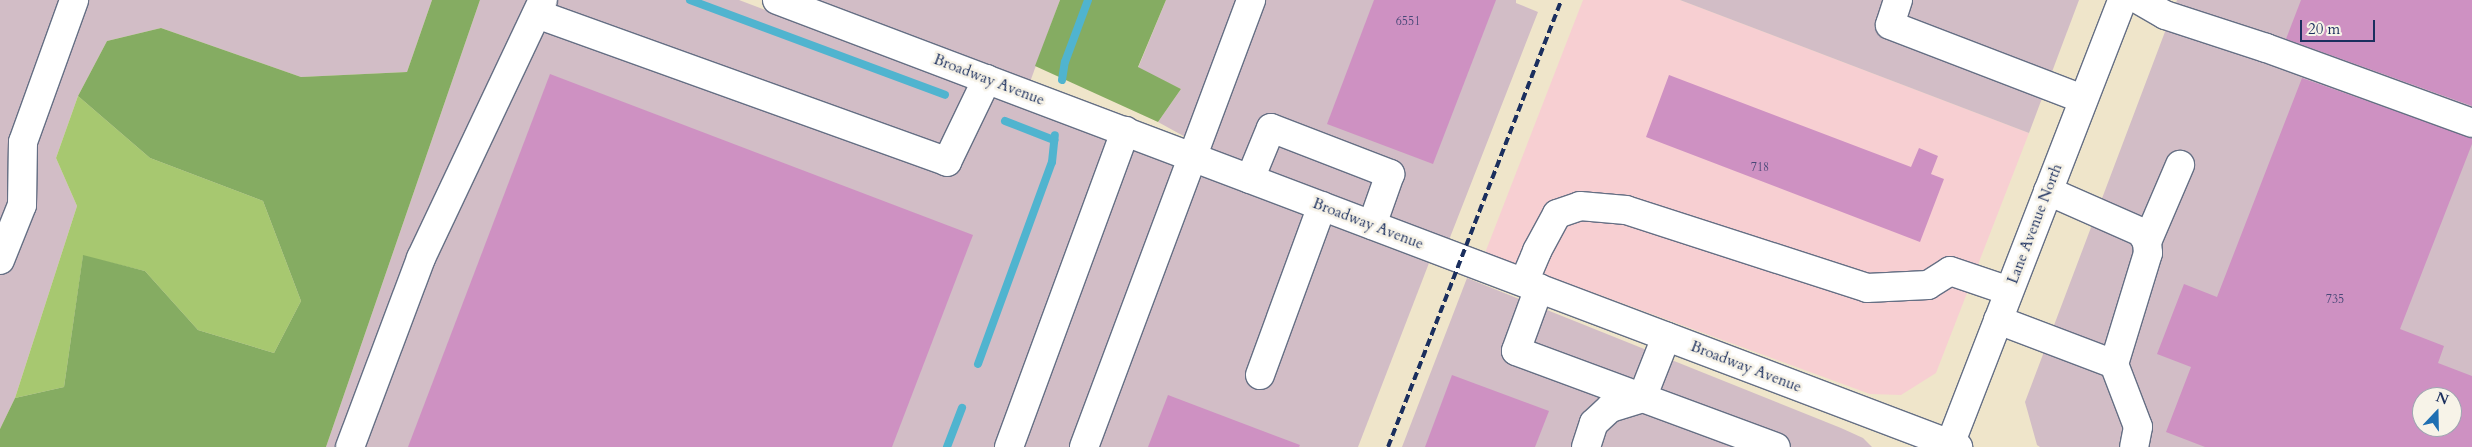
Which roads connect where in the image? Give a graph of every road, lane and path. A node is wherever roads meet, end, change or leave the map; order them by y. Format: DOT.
graph roads {
  1 [pos="74,0"];
  2 [pos="777,0"];
  3 [pos="1251,0"];
  4 [pos="1898,0"];
  5 [pos="2122,0"];
  6 [pos="2139,0"];
  7 [pos="540,7"];
  8 [pos="987,80"];
  9 [pos="2083,99"];
  10 [pos="2472,123"];
  11 [pos="1125,132"];
  12 [pos="1192,157"];
  13 [pos="2180,165"];
  14 [pos="1250,179"];
  15 [pos="2048,191"];
  16 [pos="1322,206"];
  17 [pos="1372,225"];
  18 [pos="2147,242"];
  19 [pos="0,260"];
  20 [pos="1531,285"];
  21 [pos="2009,291"];
  22 [pos="1998,320"];
  23 [pos="1666,337"];
  24 [pos="2114,364"];
  25 [pos="1260,375"];
  26 [pos="1642,398"];
  27 [pos="1952,446"];
  28 [pos="350,447"];
  29 [pos="1009,447"];
  30 [pos="1084,447"];
  31 [pos="1586,447"];
  32 [pos="1776,447"];
  33 [pos="2134,447"];
  1 -- 19 [label="street"];
  2 -- 8 [label="street, Broadway Avenue"];
  3 -- 12 [label="street"];
  4 -- 9 [label="street"];
  5 -- 9 [label="street, Lane Avenue North"];
  6 -- 10 [label="street"];
  7 -- 8 [label="street"];
  7 -- 28 [label="street"];
  8 -- 11 [label="street, Broadway Avenue"];
  9 -- 15 [label="street, Lane Avenue North"];
  11 -- 12 [label="street, Broadway Avenue"];
  11 -- 29 [label="street"];
  12 -- 14 [label="street, Broadway Avenue"];
  12 -- 30 [label="street"];
  13 -- 18 [label="street"];
  14 -- 16 [label="street, Broadway Avenue"];
  14 -- 17 [label="street"];
  15 -- 18 [label="street"];
  15 -- 21 [label="street, Lane Avenue North"];
  16 -- 17 [label="street, Broadway Avenue"];
  16 -- 25 [label="street"];
  17 -- 20 [label="street, Broadway Avenue"];
  18 -- 24 [label="street"];
  20 -- 21 [label="street"];
  20 -- 23 [label="street, Broadway Avenue"];
  20 -- 26 [label="street"];
  21 -- 22 [label="street, Lane Avenue North"];
  22 -- 24 [label="street"];
  22 -- 27 [label="street, Lane Avenue North"];
  23 -- 26 [label="street"];
  23 -- 27 [label="street, Broadway Avenue"];
  24 -- 33 [label="street"];
  26 -- 31 [label="street"];
  26 -- 32 [label="street"];
}
